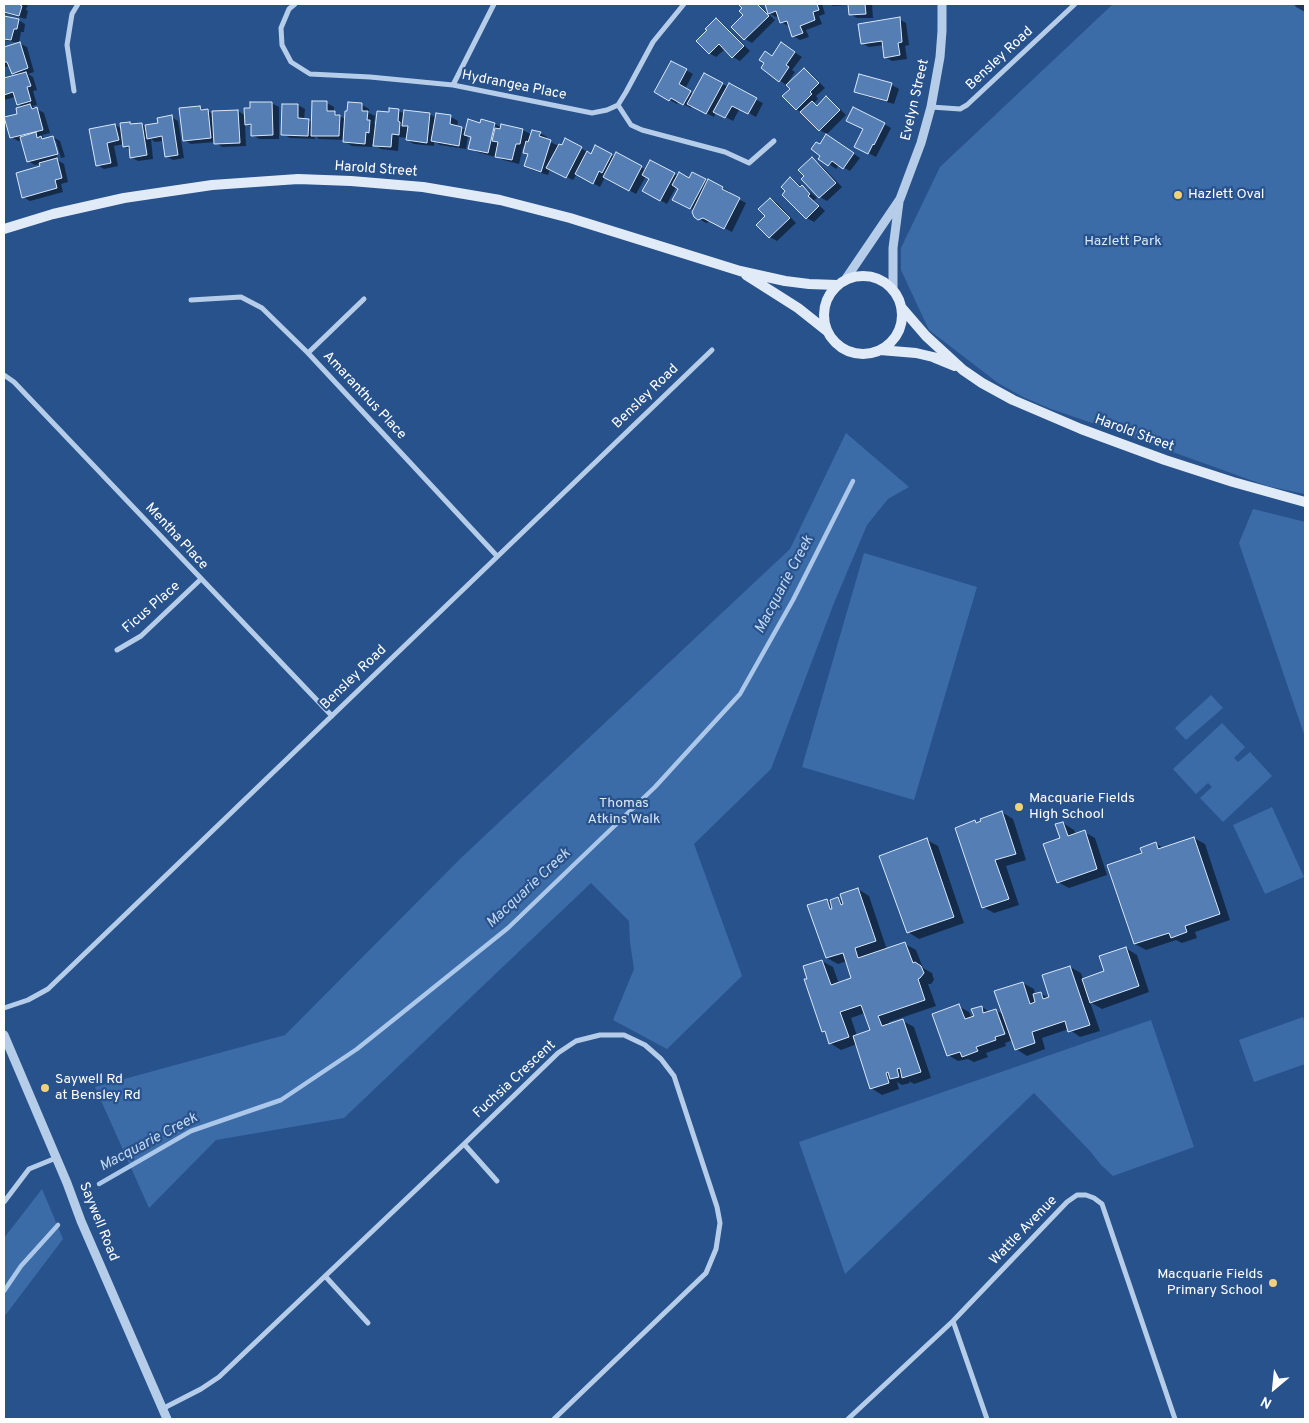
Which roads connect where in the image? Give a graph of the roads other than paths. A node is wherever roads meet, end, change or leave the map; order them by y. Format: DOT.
graph roads {
  1 [pos="78,4"];
  2 [pos="295,4"];
  3 [pos="494,4"];
  4 [pos="684,4"];
  5 [pos="942,4"];
  6 [pos="1075,4"];
  7 [pos="453,85"];
  8 [pos="74,91"];
  9 [pos="618,104"];
  10 [pos="931,107"];
  11 [pos="774,142"];
  12 [pos="900,199"];
  13 [pos="4,229"];
  14 [pos="740,271"];
  15 [pos="841,283"];
  16 [pos="893,290"];
  17 [pos="191,300"];
  18 [pos="364,300"];
  19 [pos="901,307"];
  20 [pos="827,331"];
  21 [pos="712,350"];
  22 [pos="880,350"];
  23 [pos="308,352"];
  24 [pos="963,370"];
  25 [pos="4,376"];
  26 [pos="1305,502"];
  27 [pos="497,556"];
  28 [pos="201,579"];
  29 [pos="117,650"];
  30 [pos="332,716"];
  31 [pos="4,1008"];
  32 [pos="4,1035"];
  33 [pos="464,1144"];
  34 [pos="56,1158"];
  35 [pos="497,1180"];
  36 [pos="4,1202"];
  37 [pos="325,1276"];
  38 [pos="953,1321"];
  39 [pos="368,1323"];
  40 [pos="162,1409"];
  41 [pos="167,1419"];
  42 [pos="554,1419"];
  43 [pos="848,1419"];
  44 [pos="987,1419"];
  45 [pos="1175,1419"];
  1 -- 8 [label="street"];
  2 -- 7 [label="street, Hydrangea Place"];
  3 -- 7 [label="street"];
  4 -- 9 [label="street"];
  5 -- 10 [label="street, Evelyn Street"];
  6 -- 10 [label="street, Bensley Road"];
  7 -- 9 [label="street, Hydrangea Place"];
  9 -- 11 [label="street"];
  10 -- 12 [label="street, Evelyn Street"];
  12 -- 15 [label="street, Evelyn Street"];
  12 -- 16 [label="street, Evelyn Street"];
  13 -- 14 [label="main road, Harold Street"];
  14 -- 15 [label="main road, Harold Street"];
  14 -- 20 [label="main road, Harold Street"];
  15 -- 16 [label="main road"];
  15 -- 20 [label="main road"];
  16 -- 19 [label="main road"];
  17 -- 23 [label="street, Amaranthus Place"];
  18 -- 23 [label="street"];
  19 -- 22 [label="main road"];
  19 -- 24 [label="main road, Harold Street"];
  20 -- 22 [label="main road"];
  21 -- 27 [label="street, Bensley Road"];
  22 -- 24 [label="main road, Harold Street"];
  23 -- 27 [label="street, Amaranthus Place"];
  24 -- 26 [label="main road, Harold Street"];
  25 -- 28 [label="street, Mentha Place"];
  27 -- 30 [label="street, Bensley Road"];
  28 -- 29 [label="street, Ficus Place"];
  28 -- 30 [label="street, Mentha Place"];
  30 -- 31 [label="street, Bensley Road"];
  32 -- 34 [label="street, Saywell Road"];
  33 -- 35 [label="street"];
  33 -- 37 [label="street, Fuchsia Crescent"];
  33 -- 42 [label="street, Fuchsia Crescent"];
  34 -- 36 [label="street"];
  34 -- 40 [label="street, Saywell Road"];
  37 -- 39 [label="street"];
  37 -- 40 [label="street, Fuchsia Crescent"];
  38 -- 43 [label="street, Wattle Avenue"];
  38 -- 44 [label="street"];
  38 -- 45 [label="street, Wattle Avenue"];
  40 -- 41 [label="street, Saywell Road"];
}
